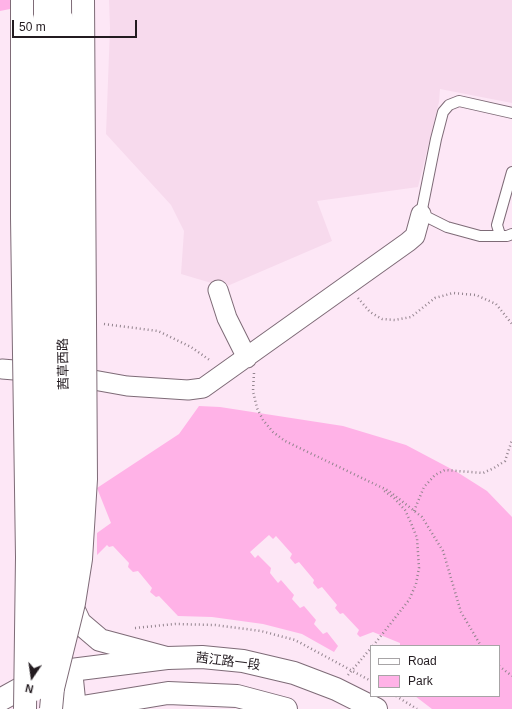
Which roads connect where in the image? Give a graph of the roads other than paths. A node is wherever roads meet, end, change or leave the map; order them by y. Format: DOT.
graph roads {
  1 [pos="22,0"];
  2 [pos="83,0"];
  3 [pos="53,9"];
  4 [pos="512,113"];
  5 [pos="512,172"];
  6 [pos="421,214"];
  7 [pos="512,234"];
  8 [pos="500,235"];
  9 [pos="218,290"];
  10 [pos="253,353"];
  11 [pos="2,369"];
  12 [pos="44,373"];
  13 [pos="81,377"];
  14 [pos="35,606"];
  15 [pos="72,606"];
  16 [pos="167,658"];
  17 [pos="71,670"];
  18 [pos="29,684"];
  19 [pos="52,699"];
  20 [pos="0,700"];
  21 [pos="73,708"];
  22 [pos="19,709"];
  23 [pos="25,709"];
  24 [pos="32,709"];
  25 [pos="286,709"];
  26 [pos="376,709"];
  1 -- 23 [label="main road, bridge"];
  2 -- 19 [label="main road, bridge"];
  3 -- 19 [label="main road, 茜草西路, bridge"];
  3 -- 24 [label="main road, 茜草西路, bridge"];
  4 -- 6 [label="lane"];
  5 -- 8 [label="lane"];
  6 -- 8 [label="lane"];
  6 -- 10 [label="street"];
  7 -- 8 [label="lane"];
  9 -- 10 [label="street"];
  10 -- 13 [label="street"];
  11 -- 12 [label="street"];
  12 -- 13 [label="street"];
  12 -- 14 [label="main road"];
  13 -- 15 [label="main road"];
  14 -- 15 [label="main road"];
  14 -- 18 [label="main road"];
  15 -- 16 [label="main road"];
  15 -- 17 [label="main road"];
  16 -- 17 [label="main road, 茜江路一段"];
  16 -- 26 [label="main road, 茜江路一段"];
  17 -- 18 [label="main road, 茜江路一段"];
  17 -- 21 [label="main road"];
  18 -- 20 [label="main road, 茜江路一段"];
  18 -- 22 [label="main road"];
  21 -- 25 [label="main road"];
}
